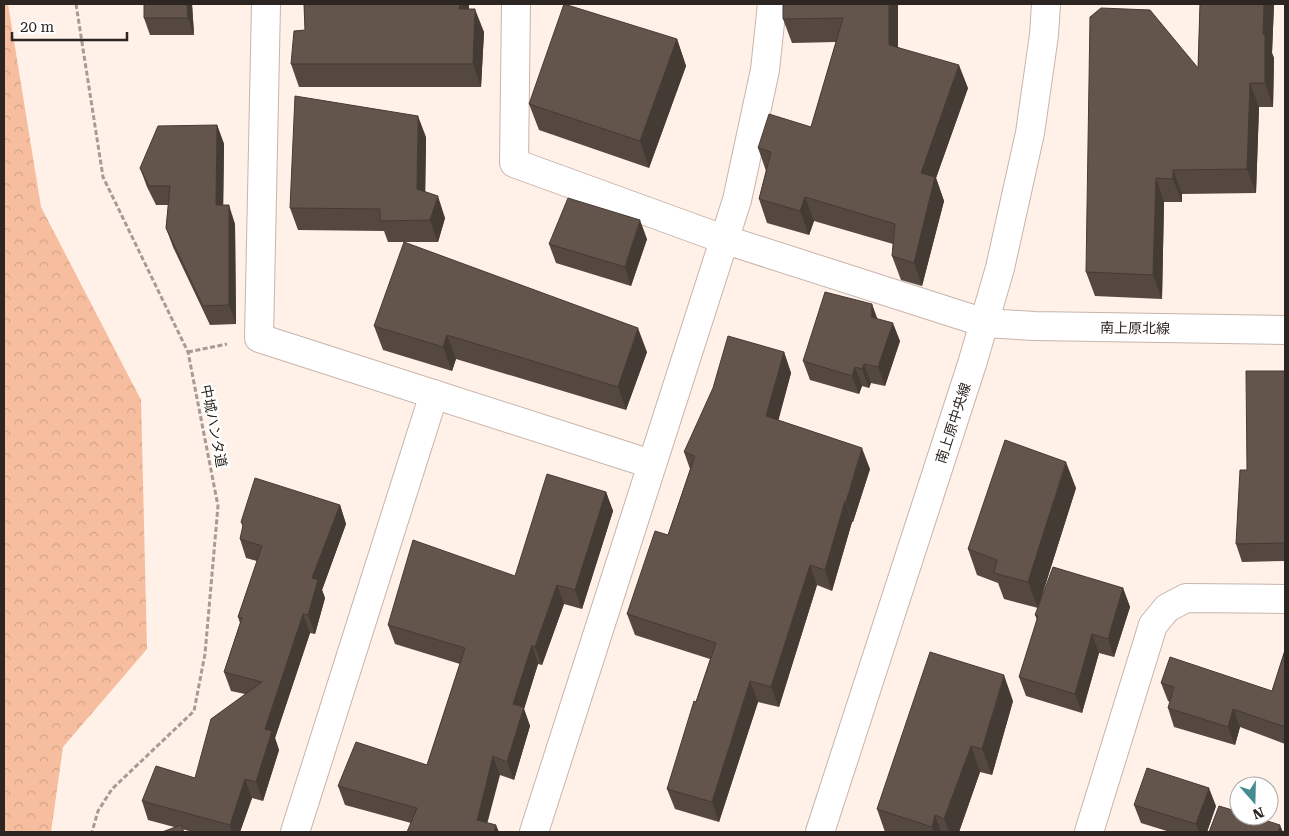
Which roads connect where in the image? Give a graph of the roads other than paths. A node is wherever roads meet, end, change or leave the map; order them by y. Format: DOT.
graph roads {
  1 [pos="266,4"];
  2 [pos="516,4"];
  3 [pos="772,4"];
  4 [pos="1046,4"];
  5 [pos="724,239"];
  6 [pos="985,323"];
  7 [pos="1285,330"];
  8 [pos="434,394"];
  9 [pos="651,464"];
  10 [pos="1285,599"];
  11 [pos="294,832"];
  12 [pos="534,832"];
  13 [pos="820,832"];
  14 [pos="1089,832"];
  1 -- 8 [label="street"];
  2 -- 5 [label="street, 南上原北線"];
  3 -- 5 [label="street"];
  4 -- 6 [label="street, 南上原中央線"];
  5 -- 6 [label="street, 南上原北線"];
  5 -- 9 [label="street"];
  6 -- 7 [label="street, 南上原北線"];
  6 -- 13 [label="street, 南上原中央線"];
  8 -- 9 [label="street"];
  8 -- 11 [label="street"];
  9 -- 12 [label="street"];
  10 -- 14 [label="street"];
}
